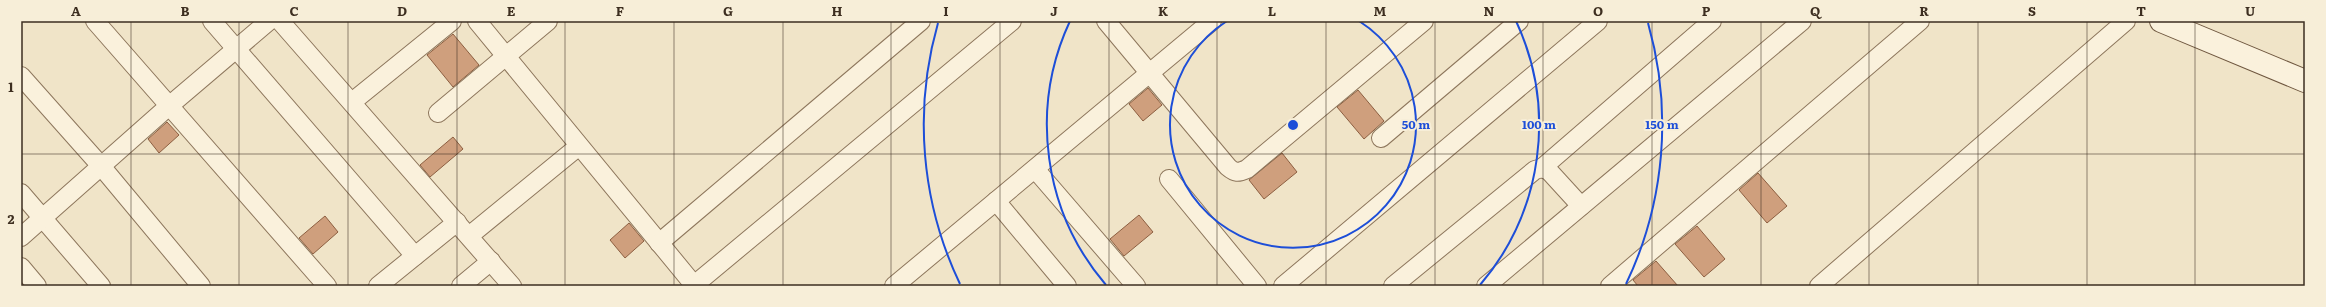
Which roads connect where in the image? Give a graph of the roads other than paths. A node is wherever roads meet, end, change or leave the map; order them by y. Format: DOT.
graph roads {
  1 [pos="95,21"];
  2 [pos="212,21"];
  3 [pos="269,21"];
  4 [pos="280,21"];
  5 [pos="452,21"];
  6 [pos="477,21"];
  7 [pos="548,21"];
  8 [pos="921,21"];
  9 [pos="1012,21"];
  10 [pos="1106,21"];
  11 [pos="1212,21"];
  12 [pos="1424,21"];
  13 [pos="1519,21"];
  14 [pos="1598,21"];
  15 [pos="1712,21"];
  16 [pos="1802,21"];
  17 [pos="1920,21"];
  18 [pos="2126,21"];
  19 [pos="2161,21"];
  20 [pos="237,50"];
  21 [pos="506,56"];
  22 [pos="1149,73"];
  23 [pos="21,76"];
  24 [pos="2305,81"];
  25 [pos="352,102"];
  26 [pos="169,106"];
  27 [pos="438,113"];
  28 [pos="1381,138"];
  29 [pos="579,146"];
  30 [pos="101,166"];
  31 [pos="1542,168"];
  32 [pos="1035,169"];
  33 [pos="1169,179"];
  34 [pos="21,193"];
  35 [pos="996,201"];
  36 [pos="1581,206"];
  37 [pos="43,218"];
  38 [pos="457,222"];
  39 [pos="469,236"];
  40 [pos="21,238"];
  41 [pos="659,243"];
  42 [pos="415,256"];
  43 [pos="491,260"];
  44 [pos="21,267"];
  45 [pos="37,286"];
  46 [pos="101,286"];
  47 [pos="201,286"];
  48 [pos="327,286"];
  49 [pos="378,286"];
  50 [pos="460,286"];
  51 [pos="512,286"];
  52 [pos="693,286"];
  53 [pos="894,286"];
  54 [pos="1067,286"];
  55 [pos="1136,286"];
  56 [pos="1257,286"];
  57 [pos="1283,286"];
  58 [pos="1393,286"];
  59 [pos="1486,286"];
  60 [pos="1610,286"];
  61 [pos="1819,286"];
  1 -- 26 [label="street"];
  2 -- 20 [label="street"];
  3 -- 20 [label="street"];
  4 -- 25 [label="street"];
  5 -- 25 [label="street"];
  6 -- 21 [label="street"];
  7 -- 21 [label="street"];
  8 -- 41 [label="street"];
  9 -- 52 [label="street"];
  10 -- 22 [label="street"];
  11 -- 22 [label="street"];
  12 -- 22 [label="street"];
  13 -- 28 [label="street"];
  14 -- 57 [label="street"];
  15 -- 31 [label="street"];
  16 -- 36 [label="street"];
  17 -- 60 [label="street"];
  18 -- 61 [label="street"];
  19 -- 24 [label="street"];
  20 -- 26 [label="street"];
  20 -- 42 [label="street"];
  21 -- 27 [label="street"];
  21 -- 29 [label="street"];
  22 -- 32 [label="street"];
  23 -- 30 [label="street"];
  25 -- 38 [label="street"];
  26 -- 30 [label="street"];
  26 -- 48 [label="street"];
  29 -- 39 [label="street"];
  29 -- 41 [label="street"];
  30 -- 37 [label="street"];
  30 -- 47 [label="street"];
  31 -- 36 [label="street"];
  31 -- 58 [label="street"];
  32 -- 35 [label="street"];
  32 -- 55 [label="street"];
  33 -- 56 [label="street"];
  34 -- 37 [label="street"];
  35 -- 53 [label="street"];
  35 -- 54 [label="street"];
  36 -- 59 [label="street"];
  37 -- 40 [label="street"];
  37 -- 46 [label="street"];
  38 -- 39 [label="street"];
  38 -- 42 [label="street"];
  39 -- 43 [label="street"];
  41 -- 52 [label="street"];
  42 -- 49 [label="street"];
  43 -- 50 [label="street"];
  43 -- 51 [label="street"];
  44 -- 45 [label="street"];
}
